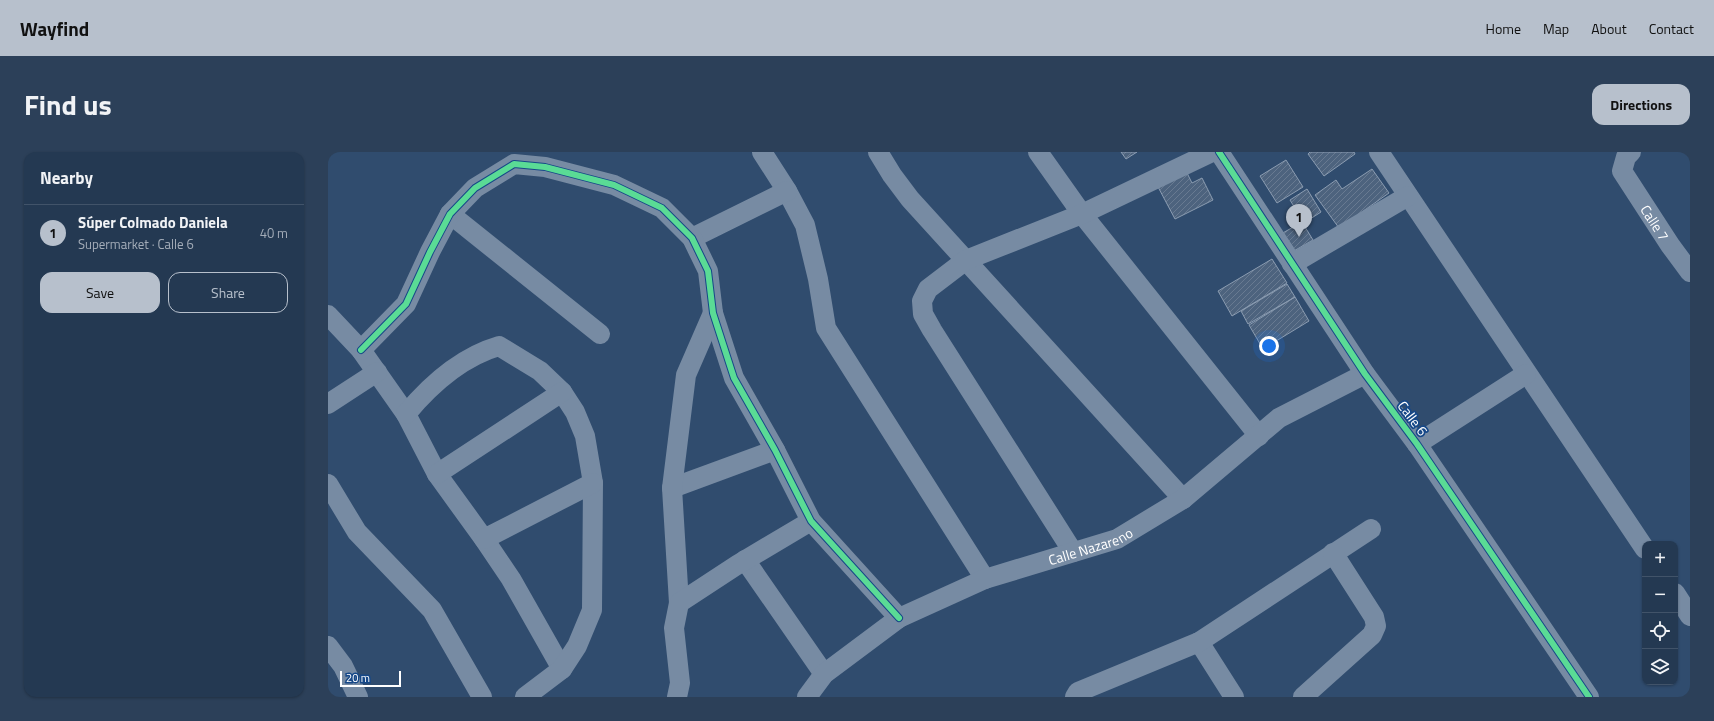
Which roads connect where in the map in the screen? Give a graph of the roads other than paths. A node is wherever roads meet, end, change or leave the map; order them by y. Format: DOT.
graph roads {
  1 [pos="762,152"];
  2 [pos="878,152"];
  3 [pos="1038,152"];
  4 [pos="1212,152"];
  5 [pos="1219,152"];
  6 [pos="1379,152"];
  7 [pos="1631,152"];
  8 [pos="787,191"];
  9 [pos="1408,196"];
  10 [pos="450,214"];
  11 [pos="1082,214"];
  12 [pos="692,238"];
  13 [pos="966,260"];
  14 [pos="1292,264"];
  15 [pos="1690,272"];
  16 [pos="713,313"];
  17 [pos="328,315"];
  18 [pos="600,334"];
  19 [pos="361,350"];
  20 [pos="377,372"];
  21 [pos="1365,374"];
  22 [pos="1526,374"];
  23 [pos="562,392"];
  24 [pos="328,404"];
  25 [pos="406,414"];
  26 [pos="1259,436"];
  27 [pos="1417,444"];
  28 [pos="775,450"];
  29 [pos="437,474"];
  30 [pos="593,483"];
  31 [pos="328,484"];
  32 [pos="672,488"];
  33 [pos="1183,499"];
  34 [pos="811,521"];
  35 [pos="1371,529"];
  36 [pos="484,539"];
  37 [pos="1642,545"];
  38 [pos="1073,552"];
  39 [pos="1333,554"];
  40 [pos="746,560"];
  41 [pos="985,579"];
  42 [pos="1678,598"];
  43 [pos="679,603"];
  44 [pos="1690,616"];
  45 [pos="899,618"];
  46 [pos="1199,642"];
  47 [pos="328,646"];
  48 [pos="562,669"];
  49 [pos="336,671"];
  50 [pos="824,674"];
  51 [pos="358,697"];
  52 [pos="482,697"];
  53 [pos="525,697"];
  54 [pos="677,697"];
  55 [pos="807,697"];
  56 [pos="1075,697"];
  57 [pos="1234,697"];
  58 [pos="1303,697"];
  59 [pos="1590,697"];
  1 -- 8 [label="street"];
  2 -- 13 [label="street"];
  3 -- 11 [label="street"];
  4 -- 11 [label="street"];
  5 -- 14 [label="street, Calle 6"];
  6 -- 9 [label="street"];
  7 -- 15 [label="street, Calle 7"];
  8 -- 12 [label="street"];
  8 -- 41 [label="street"];
  9 -- 14 [label="street"];
  9 -- 22 [label="street"];
  10 -- 12 [label="street"];
  10 -- 18 [label="street"];
  10 -- 19 [label="street"];
  11 -- 13 [label="street"];
  11 -- 26 [label="street"];
  12 -- 16 [label="street"];
  13 -- 33 [label="street"];
  13 -- 38 [label="street"];
  14 -- 21 [label="street, Calle 6"];
  16 -- 28 [label="street"];
  16 -- 32 [label="street"];
  17 -- 19 [label="street"];
  19 -- 20 [label="street"];
  20 -- 24 [label="street"];
  20 -- 25 [label="street"];
  21 -- 26 [label="street, Calle Nazareno"];
  21 -- 27 [label="street, Calle 6"];
  22 -- 27 [label="street"];
  22 -- 37 [label="street"];
  23 -- 25 [label="street"];
  23 -- 29 [label="street"];
  23 -- 30 [label="street"];
  25 -- 29 [label="street"];
  26 -- 33 [label="street, Calle Nazareno"];
  27 -- 59 [label="street, Calle 6"];
  28 -- 32 [label="street"];
  28 -- 34 [label="street"];
  29 -- 36 [label="street"];
  30 -- 36 [label="street"];
  30 -- 48 [label="street"];
  31 -- 52 [label="street"];
  32 -- 43 [label="street"];
  33 -- 38 [label="street, Calle Nazareno"];
  34 -- 40 [label="street"];
  34 -- 45 [label="street"];
  35 -- 39 [label="street"];
  36 -- 48 [label="street"];
  38 -- 41 [label="street, Calle Nazareno"];
  39 -- 46 [label="street"];
  39 -- 58 [label="street"];
  40 -- 43 [label="street"];
  40 -- 50 [label="street"];
  41 -- 45 [label="street, Calle Nazareno"];
  42 -- 44 [label="street"];
  43 -- 54 [label="street"];
  45 -- 50 [label="street, Calle Nazareno"];
  46 -- 56 [label="street"];
  46 -- 57 [label="street"];
  47 -- 49 [label="street"];
  48 -- 53 [label="street"];
  49 -- 51 [label="street"];
  50 -- 55 [label="street, Calle Nazareno"];
}
